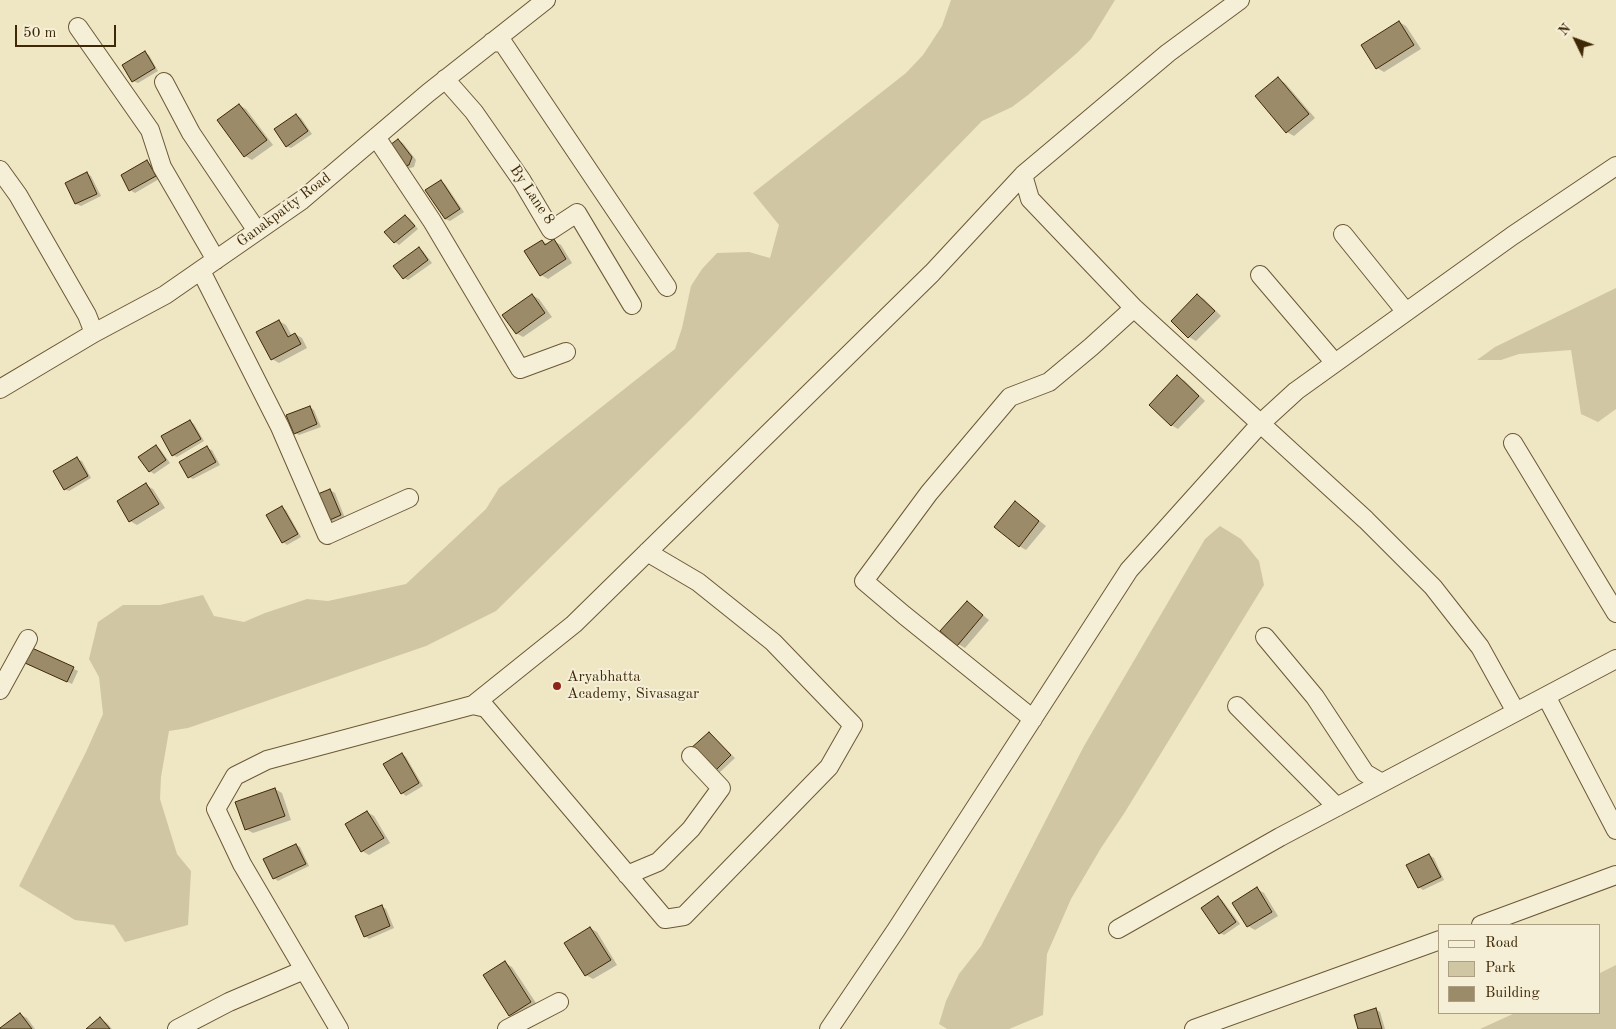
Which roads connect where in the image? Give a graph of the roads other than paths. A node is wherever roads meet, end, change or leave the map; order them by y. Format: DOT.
graph roads {
  1 [pos="546,0"];
  2 [pos="1240,0"];
  3 [pos="78,28"];
  4 [pos="492,42"];
  5 [pos="445,79"];
  6 [pos="164,82"];
  7 [pos="376,137"];
  8 [pos="1616,166"];
  9 [pos="0,170"];
  10 [pos="1023,175"];
  11 [pos="257,231"];
  12 [pos="1343,234"];
  13 [pos="216,260"];
  14 [pos="200,271"];
  15 [pos="1260,275"];
  16 [pos="667,287"];
  17 [pos="632,305"];
  18 [pos="1134,308"];
  19 [pos="1406,312"];
  20 [pos="94,333"];
  21 [pos="566,352"];
  22 [pos="1335,363"];
  23 [pos="0,389"];
  24 [pos="1261,423"];
  25 [pos="1513,444"];
  26 [pos="409,498"];
  27 [pos="647,552"];
  28 [pos="1616,613"];
  29 [pos="1265,637"];
  30 [pos="28,640"];
  31 [pos="1616,659"];
  32 [pos="0,690"];
  33 [pos="1546,696"];
  34 [pos="474,705"];
  35 [pos="1237,706"];
  36 [pos="1516,712"];
  37 [pos="1032,719"];
  38 [pos="691,756"];
  39 [pos="1382,783"];
  40 [pos="1337,807"];
  41 [pos="1616,830"];
  42 [pos="627,875"];
  43 [pos="1616,875"];
  44 [pos="1484,924"];
  45 [pos="1118,929"];
  46 [pos="1438,941"];
  47 [pos="304,970"];
  48 [pos="559,1002"];
  49 [pos="177,1029"];
  50 [pos="339,1029"];
  51 [pos="507,1029"];
  52 [pos="829,1029"];
  53 [pos="1194,1029"];
  1 -- 4 [label="street, Ganakpatty Road"];
  2 -- 10 [label="street"];
  3 -- 13 [label="street"];
  4 -- 5 [label="street, Ganakpatty Road"];
  4 -- 16 [label="street"];
  5 -- 7 [label="street, Ganakpatty Road"];
  5 -- 17 [label="street, By Lane 8"];
  6 -- 11 [label="street"];
  7 -- 11 [label="street, Ganakpatty Road"];
  7 -- 21 [label="street"];
  8 -- 19 [label="street"];
  9 -- 20 [label="street"];
  10 -- 18 [label="street"];
  10 -- 27 [label="street"];
  11 -- 13 [label="street, Ganakpatty Road"];
  12 -- 19 [label="street"];
  13 -- 14 [label="street, Ganakpatty Road"];
  14 -- 20 [label="street, Ganakpatty Road"];
  14 -- 26 [label="street"];
  15 -- 22 [label="street"];
  18 -- 24 [label="street"];
  18 -- 37 [label="street"];
  19 -- 22 [label="street"];
  20 -- 23 [label="street, Ganakpatty Road"];
  22 -- 24 [label="street"];
  24 -- 36 [label="street"];
  24 -- 37 [label="street"];
  25 -- 28 [label="street"];
  27 -- 34 [label="street"];
  27 -- 42 [label="street"];
  29 -- 39 [label="street"];
  30 -- 32 [label="street"];
  31 -- 33 [label="street"];
  33 -- 36 [label="street"];
  33 -- 41 [label="street"];
  34 -- 42 [label="street"];
  34 -- 47 [label="street"];
  35 -- 40 [label="street"];
  36 -- 39 [label="street"];
  37 -- 52 [label="street"];
  38 -- 42 [label="street"];
  39 -- 40 [label="street"];
  40 -- 45 [label="street"];
  43 -- 44 [label="street"];
  46 -- 53 [label="street"];
  47 -- 49 [label="street"];
  47 -- 50 [label="street"];
  48 -- 51 [label="street"];
}
